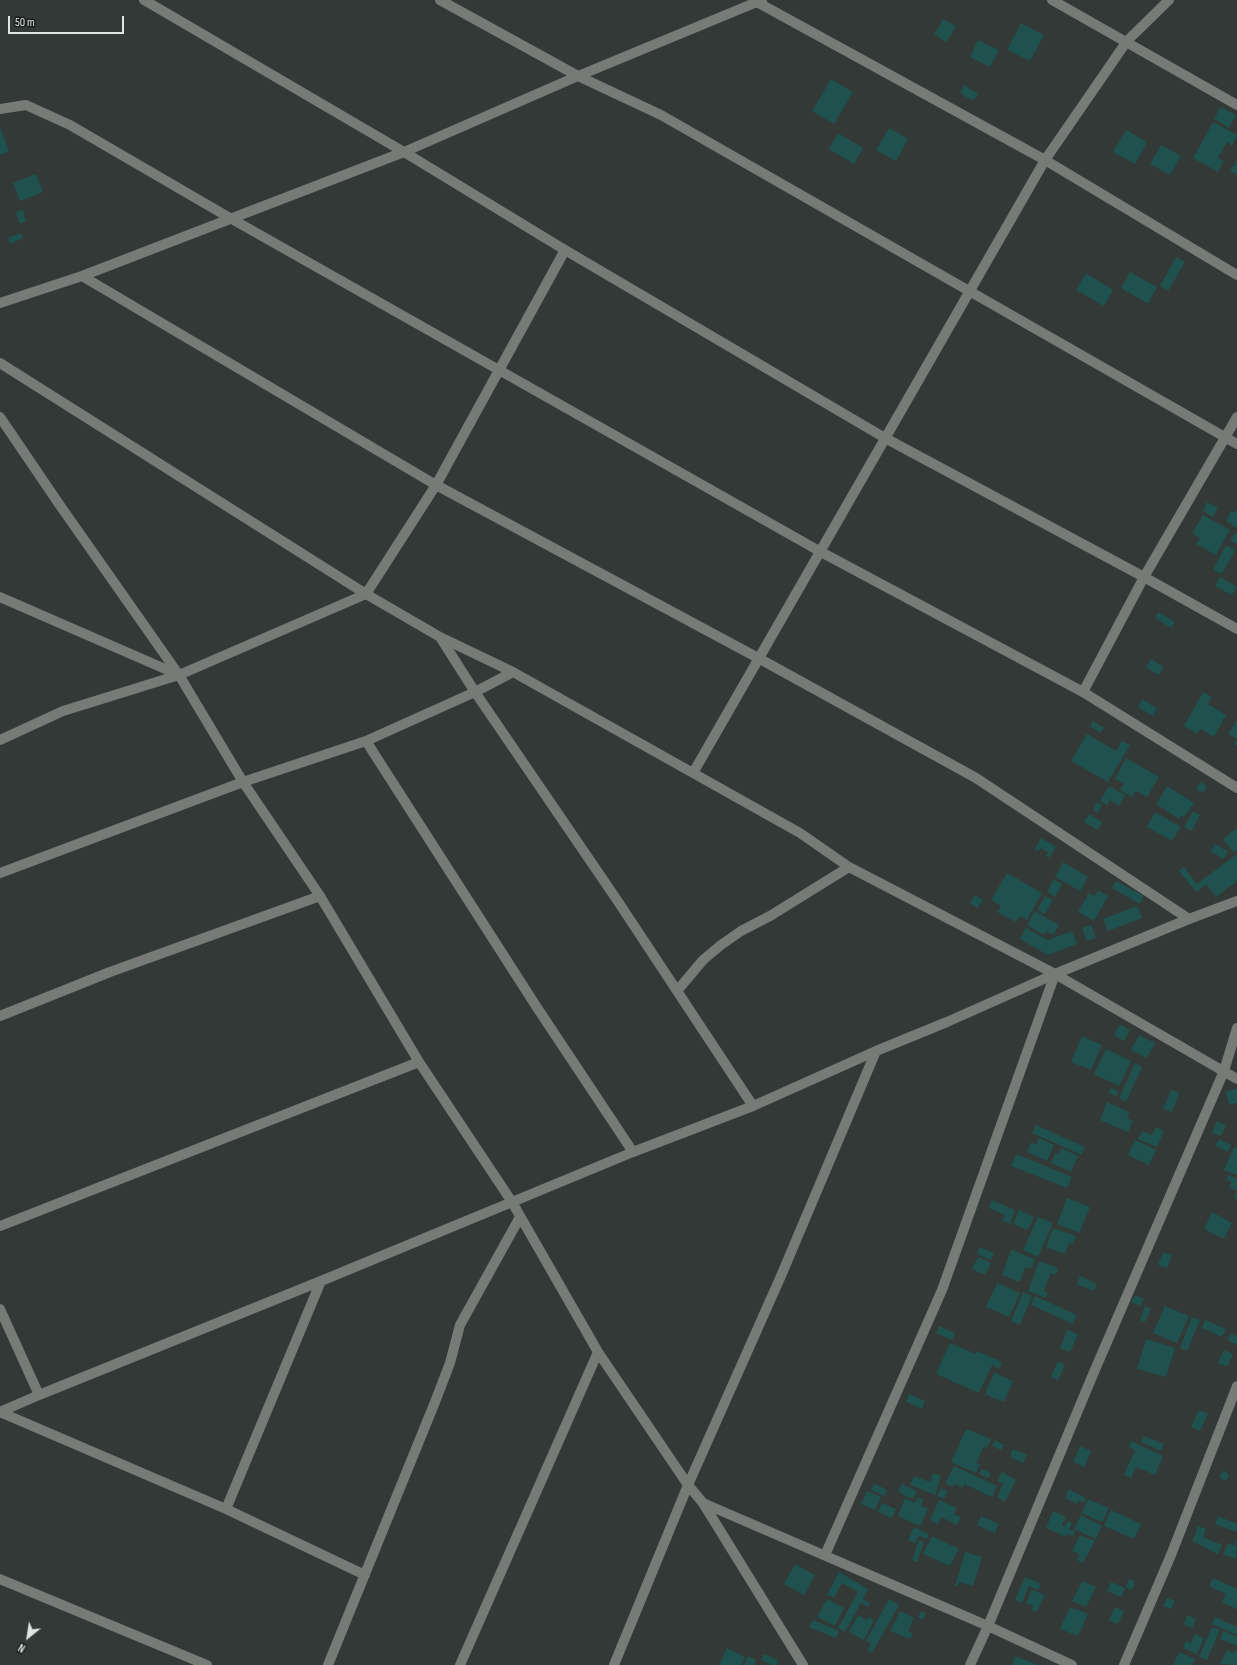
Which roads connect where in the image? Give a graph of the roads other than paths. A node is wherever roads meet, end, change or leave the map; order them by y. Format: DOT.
graph roads {
  1 [pos="144,0"];
  2 [pos="440,0"];
  3 [pos="1052,0"];
  4 [pos="1169,0"];
  5 [pos="759,1"];
  6 [pos="1127,41"];
  7 [pos="578,76"];
  8 [pos="1237,105"];
  9 [pos="0,109"];
  10 [pos="404,152"];
  11 [pos="1045,160"];
  12 [pos="230,218"];
  13 [pos="565,250"];
  14 [pos="1237,275"];
  15 [pos="82,276"];
  16 [pos="970,292"];
  17 [pos="0,303"];
  18 [pos="0,363"];
  19 [pos="499,369"];
  20 [pos="0,417"];
  21 [pos="1237,417"];
  22 [pos="885,438"];
  23 [pos="1226,438"];
  24 [pos="1237,444"];
  25 [pos="436,485"];
  26 [pos="821,552"];
  27 [pos="1144,577"];
  28 [pos="366,594"];
  29 [pos="0,596"];
  30 [pos="1237,629"];
  31 [pos="440,637"];
  32 [pos="760,658"];
  33 [pos="513,672"];
  34 [pos="179,675"];
  35 [pos="475,692"];
  36 [pos="1083,692"];
  37 [pos="0,740"];
  38 [pos="366,741"];
  39 [pos="693,773"];
  40 [pos="243,782"];
  41 [pos="1237,788"];
  42 [pos="849,867"];
  43 [pos="0,873"];
  44 [pos="320,896"];
  45 [pos="1237,902"];
  46 [pos="1189,919"];
  47 [pos="1055,974"];
  48 [pos="677,991"];
  49 [pos="0,1016"];
  50 [pos="1237,1028"];
  51 [pos="876,1051"];
  52 [pos="419,1062"];
  53 [pos="1224,1071"];
  54 [pos="1237,1079"];
  55 [pos="753,1106"];
  56 [pos="633,1152"];
  57 [pos="512,1202"];
  58 [pos="520,1217"];
  59 [pos="0,1226"];
  60 [pos="321,1281"];
  61 [pos="0,1309"];
  62 [pos="598,1352"];
  63 [pos="1237,1386"];
  64 [pos="39,1395"];
  65 [pos="0,1412"];
  66 [pos="688,1485"];
  67 [pos="703,1502"];
  68 [pos="226,1509"];
  69 [pos="825,1555"];
  70 [pos="364,1575"];
  71 [pos="0,1579"];
  72 [pos="988,1626"];
  73 [pos="207,1665"];
  74 [pos="328,1665"];
  75 [pos="460,1665"];
  76 [pos="614,1665"];
  77 [pos="803,1665"];
  78 [pos="970,1665"];
  79 [pos="1072,1665"];
  80 [pos="1124,1665"];
  1 -- 10 [label="street"];
  2 -- 7 [label="street"];
  3 -- 6 [label="street"];
  4 -- 6 [label="street"];
  5 -- 7 [label="street"];
  5 -- 11 [label="street"];
  6 -- 8 [label="street"];
  6 -- 11 [label="street"];
  7 -- 10 [label="street"];
  7 -- 16 [label="street"];
  9 -- 12 [label="street"];
  10 -- 12 [label="street"];
  10 -- 13 [label="street"];
  11 -- 14 [label="street"];
  11 -- 16 [label="street"];
  12 -- 15 [label="street"];
  12 -- 19 [label="street"];
  13 -- 19 [label="street"];
  13 -- 22 [label="street"];
  15 -- 17 [label="street"];
  15 -- 25 [label="street"];
  16 -- 22 [label="street"];
  16 -- 23 [label="street"];
  18 -- 28 [label="street"];
  19 -- 25 [label="street"];
  19 -- 26 [label="street"];
  20 -- 34 [label="street"];
  21 -- 23 [label="street"];
  22 -- 26 [label="street"];
  22 -- 27 [label="street"];
  23 -- 24 [label="street"];
  23 -- 27 [label="street"];
  25 -- 28 [label="street"];
  25 -- 32 [label="street"];
  26 -- 32 [label="street"];
  26 -- 36 [label="street"];
  27 -- 30 [label="street"];
  27 -- 36 [label="street"];
  28 -- 31 [label="street"];
  28 -- 34 [label="street"];
  29 -- 34 [label="street"];
  31 -- 33 [label="street"];
  31 -- 35 [label="street"];
  32 -- 39 [label="street"];
  32 -- 46 [label="street"];
  33 -- 35 [label="street"];
  33 -- 39 [label="street"];
  34 -- 37 [label="street"];
  34 -- 40 [label="street"];
  35 -- 38 [label="street"];
  35 -- 48 [label="street"];
  36 -- 41 [label="street"];
  38 -- 40 [label="street"];
  38 -- 56 [label="street"];
  39 -- 42 [label="street"];
  40 -- 43 [label="street"];
  40 -- 44 [label="street"];
  42 -- 47 [label="street"];
  42 -- 48 [label="street"];
  44 -- 49 [label="street"];
  44 -- 52 [label="street"];
  45 -- 46 [label="street"];
  46 -- 47 [label="street"];
  47 -- 51 [label="street"];
  47 -- 53 [label="street"];
  47 -- 69 [label="street"];
  48 -- 55 [label="street"];
  50 -- 53 [label="street"];
  51 -- 55 [label="street"];
  51 -- 66 [label="street"];
  52 -- 57 [label="street"];
  52 -- 59 [label="street"];
  53 -- 54 [label="street"];
  53 -- 72 [label="street"];
  55 -- 56 [label="street"];
  56 -- 57 [label="street"];
  57 -- 58 [label="street"];
  57 -- 60 [label="street"];
  58 -- 62 [label="street"];
  58 -- 70 [label="street"];
  60 -- 64 [label="street"];
  60 -- 68 [label="street"];
  61 -- 64 [label="street"];
  62 -- 66 [label="street"];
  62 -- 75 [label="street"];
  63 -- 80 [label="street"];
  64 -- 65 [label="street"];
  65 -- 68 [label="street"];
  66 -- 67 [label="street"];
  66 -- 76 [label="street"];
  67 -- 69 [label="street"];
  67 -- 77 [label="street"];
  68 -- 70 [label="street"];
  69 -- 72 [label="street"];
  70 -- 74 [label="street"];
  71 -- 73 [label="street"];
  72 -- 78 [label="street"];
  72 -- 79 [label="street"];
}
